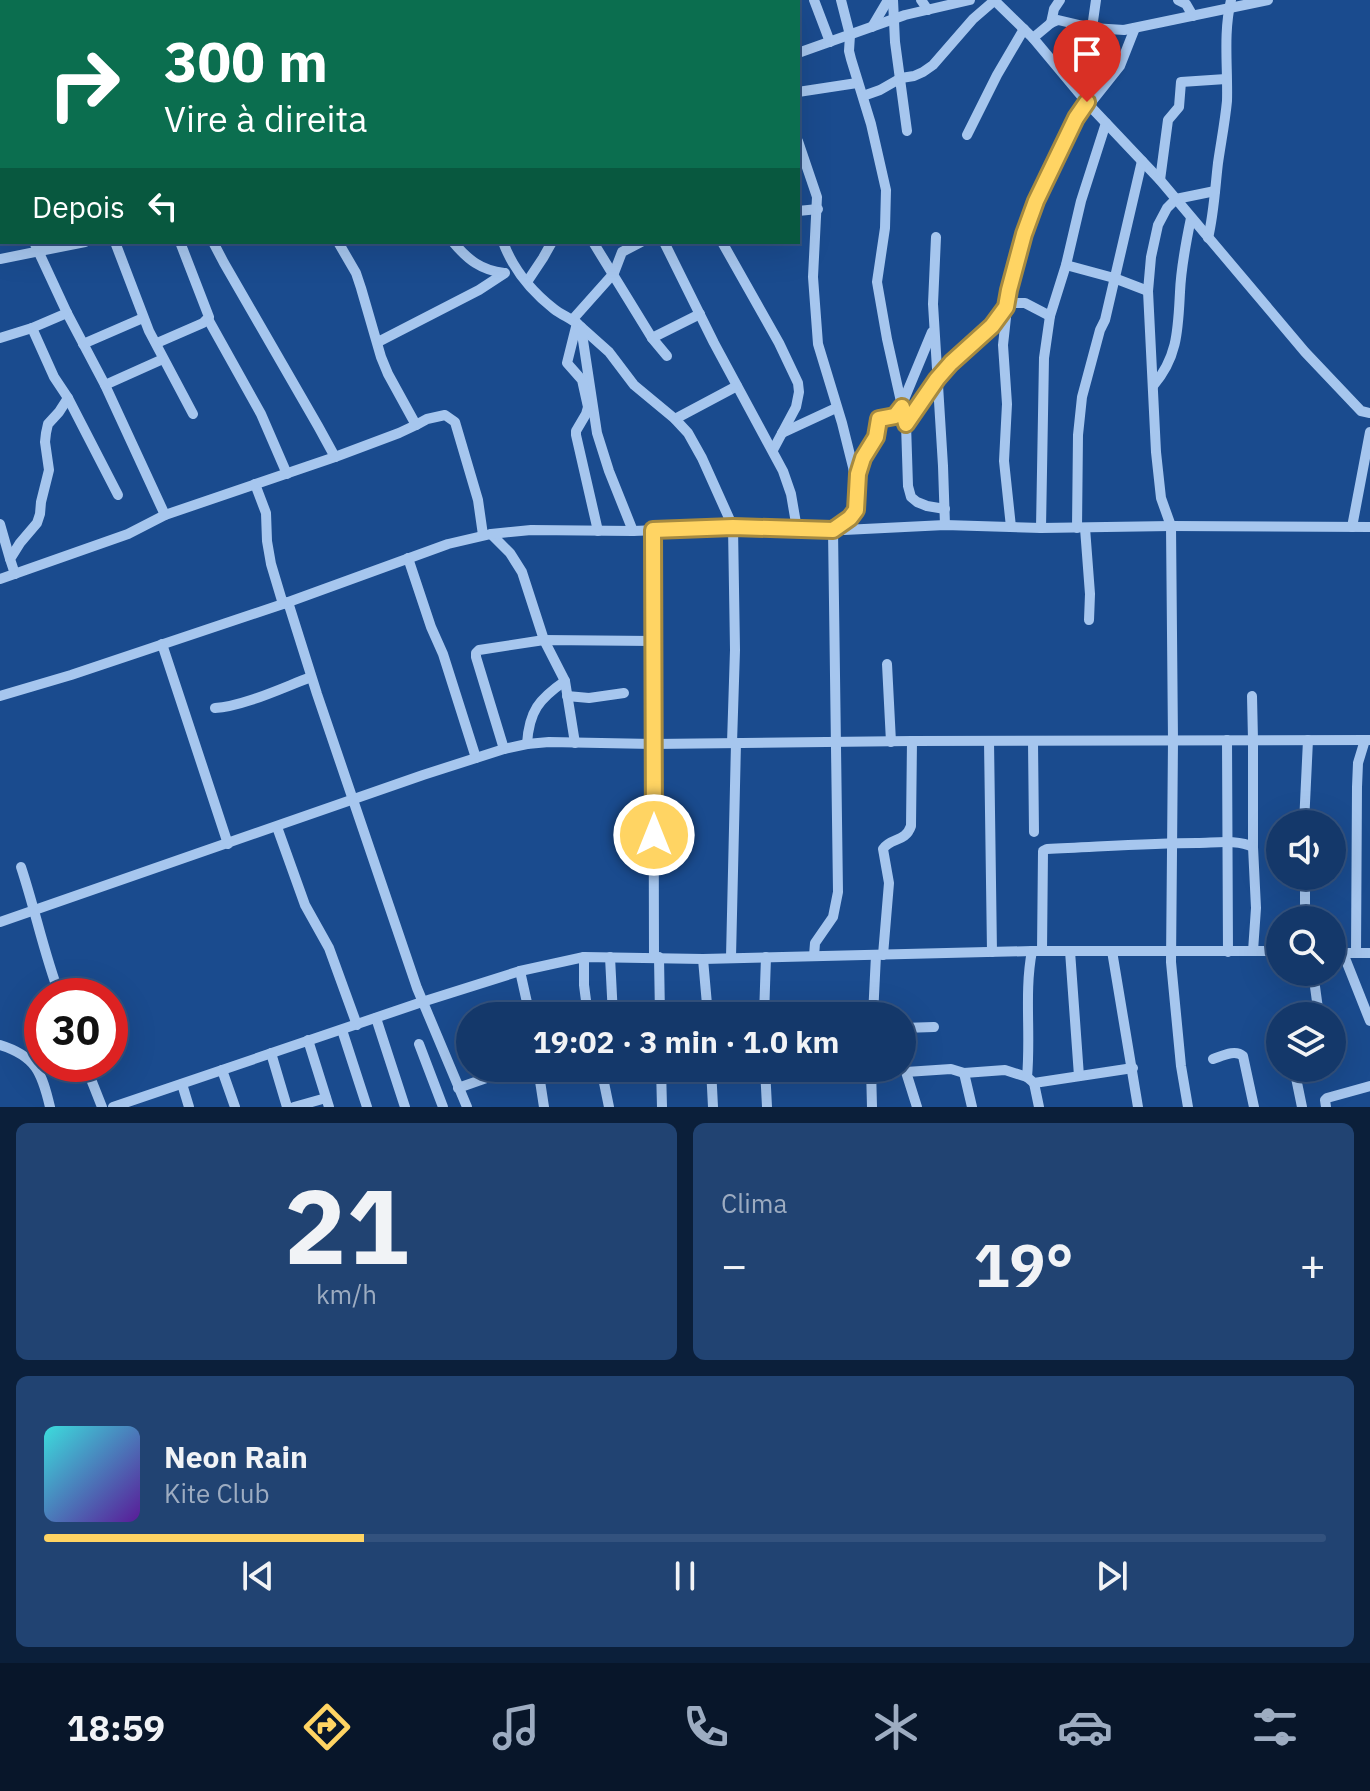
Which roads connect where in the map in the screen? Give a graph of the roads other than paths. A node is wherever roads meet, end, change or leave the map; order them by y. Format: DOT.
graph roads {
  1 [pos="814,0"];
  2 [pos="841,0"];
  3 [pos="891,0"];
  4 [pos="921,0"];
  5 [pos="970,0"];
  6 [pos="994,0"];
  7 [pos="1060,0"];
  8 [pos="1096,0"];
  9 [pos="1178,0"];
  10 [pos="1268,0"];
  11 [pos="1230,4"];
  12 [pos="928,10"];
  13 [pos="1193,16"];
  14 [pos="894,20"];
  15 [pos="1051,23"];
  16 [pos="872,27"];
  17 [pos="1092,28"];
  18 [pos="1024,29"];
  19 [pos="1130,29"];
  20 [pos="850,35"];
  21 [pos="1033,38"];
  22 [pos="830,42"];
  23 [pos="800,52"];
  24 [pos="901,78"];
  25 [pos="1226,79"];
  26 [pos="857,83"];
  27 [pos="800,92"];
  28 [pos="863,96"];
  29 [pos="1088,104"];
  30 [pos="1106,123"];
  31 [pos="907,131"];
  32 [pos="967,135"];
  33 [pos="800,155"];
  34 [pos="1142,161"];
  35 [pos="1160,180"];
  36 [pos="1215,191"];
  37 [pos="1176,199"];
  38 [pos="818,209"];
  39 [pos="800,211"];
  40 [pos="1191,218"];
  41 [pos="936,237"];
  42 [pos="1208,238"];
  43 [pos="60,244"];
  44 [pos="116,244"];
  45 [pos="181,244"];
  46 [pos="214,244"];
  47 [pos="339,244"];
  48 [pos="455,244"];
  49 [pos="504,244"];
  50 [pos="551,244"];
  51 [pos="594,244"];
  52 [pos="637,244"];
  53 [pos="665,244"];
  54 [pos="723,244"];
  55 [pos="36,246"];
  56 [pos="0,259"];
  57 [pos="1066,265"];
  58 [pos="505,273"];
  59 [pos="614,273"];
  60 [pos="523,278"];
  61 [pos="1114,278"];
  62 [pos="1148,291"];
  63 [pos="1006,307"];
  64 [pos="67,313"];
  65 [pos="700,314"];
  66 [pos="1050,316"];
  67 [pos="143,318"];
  68 [pos="208,319"];
  69 [pos="577,323"];
  70 [pos="934,327"];
  71 [pos="32,328"];
  72 [pos="0,338"];
  73 [pos="652,338"];
  74 [pos="378,342"];
  75 [pos="157,343"];
  76 [pos="83,344"];
  77 [pos="667,356"];
  78 [pos="163,359"];
  79 [pos="937,379"];
  80 [pos="105,385"];
  81 [pos="737,386"];
  82 [pos="1153,386"];
  83 [pos="68,398"];
  84 [pos="902,407"];
  85 [pos="836,408"];
  86 [pos="1370,413"];
  87 [pos="193,414"];
  88 [pos="675,419"];
  89 [pos="906,424"];
  90 [pos="416,425"];
  91 [pos="1370,432"];
  92 [pos="782,433"];
  93 [pos="773,450"];
  94 [pos="335,457"];
  95 [pos="287,474"];
  96 [pos="255,484"];
  97 [pos="856,487"];
  98 [pos="118,495"];
  99 [pos="945,509"];
  100 [pos="165,515"];
  101 [pos="0,524"];
  102 [pos="945,525"];
  103 [pos="1171,526"];
  104 [pos="733,527"];
  105 [pos="1011,527"];
  106 [pos="1352,527"];
  107 [pos="1370,527"];
  108 [pos="1041,528"];
  109 [pos="1081,528"];
  110 [pos="797,529"];
  111 [pos="653,530"];
  112 [pos="833,530"];
  113 [pos="598,531"];
  114 [pos="633,531"];
  115 [pos="487,535"];
  116 [pos="408,558"];
  117 [pos="10,559"];
  118 [pos="15,574"];
  119 [pos="0,579"];
  120 [pos="286,603"];
  121 [pos="1089,620"];
  122 [pos="544,640"];
  123 [pos="653,641"];
  124 [pos="162,644"];
  125 [pos="887,664"];
  126 [pos="311,677"];
  127 [pos="565,681"];
  128 [pos="624,693"];
  129 [pos="0,696"];
  130 [pos="567,696"];
  131 [pos="1252,696"];
  132 [pos="215,708"];
  133 [pos="1227,740"];
  134 [pos="1253,740"];
  135 [pos="1308,740"];
  136 [pos="1367,740"];
  137 [pos="912,741"];
  138 [pos="989,741"];
  139 [pos="1173,741"];
  140 [pos="836,742"];
  141 [pos="891,742"];
  142 [pos="1033,742"];
  143 [pos="575,743"];
  144 [pos="734,743"];
  145 [pos="527,744"];
  146 [pos="653,744"];
  147 [pos="504,749"];
  148 [pos="476,758"];
  149 [pos="353,801"];
  150 [pos="1305,810"];
  151 [pos="277,827"];
  152 [pos="1034,832"];
  153 [pos="1229,842"];
  154 [pos="1172,843"];
  155 [pos="228,844"];
  156 [pos="1253,847"];
  157 [pos="21,867"];
  158 [pos="36,911"];
  159 [pos="0,922"];
  160 [pos="1037,951"];
  161 [pos="1070,951"];
  162 [pos="1112,951"];
  163 [pos="1171,951"];
  164 [pos="1253,951"];
  165 [pos="1266,951"];
  166 [pos="992,952"];
  167 [pos="1228,952"];
  168 [pos="1346,953"];
  169 [pos="1356,953"];
  170 [pos="1370,953"];
  171 [pos="879,955"];
  172 [pos="814,956"];
  173 [pos="584,957"];
  174 [pos="610,957"];
  175 [pos="656,957"];
  176 [pos="731,957"];
  177 [pos="766,957"];
  178 [pos="703,959"];
  179 [pos="520,971"];
  180 [pos="1346,971"];
  181 [pos="53,978"];
  182 [pos="422,1002"];
  183 [pos="527,1002"];
  184 [pos="586,1002"];
  185 [pos="612,1002"];
  186 [pos="659,1002"];
  187 [pos="707,1002"];
  188 [pos="764,1002"];
  189 [pos="874,1002"];
  190 [pos="376,1018"];
  191 [pos="1370,1021"];
  192 [pos="357,1025"];
  193 [pos="934,1027"];
  194 [pos="916,1028"];
  195 [pos="342,1030"];
  196 [pos="308,1040"];
  197 [pos="419,1044"];
  198 [pos="0,1045"];
  199 [pos="271,1053"];
  200 [pos="1213,1059"];
  201 [pos="1133,1068"];
  202 [pos="222,1070"];
  203 [pos="916,1070"];
  204 [pos="964,1073"];
  205 [pos="1079,1076"];
  206 [pos="1031,1080"];
  207 [pos="92,1082"];
  208 [pos="475,1082"];
  209 [pos="540,1082"];
  210 [pos="604,1082"];
  211 [pos="661,1082"];
  212 [pos="712,1082"];
  213 [pos="766,1082"];
  214 [pos="871,1082"];
  215 [pos="908,1082"];
  216 [pos="1297,1082"];
  217 [pos="182,1084"];
  218 [pos="1370,1086"];
  219 [pos="458,1088"];
  220 [pos="327,1103"];
  221 [pos="127,1105"];
  222 [pos="50,1107"];
  223 [pos="102,1107"];
  224 [pos="113,1107"];
  225 [pos="189,1107"];
  226 [pos="235,1107"];
  227 [pos="287,1107"];
  228 [pos="294,1107"];
  229 [pos="367,1107"];
  230 [pos="405,1107"];
  231 [pos="443,1107"];
  232 [pos="467,1107"];
  233 [pos="544,1107"];
  234 [pos="609,1107"];
  235 [pos="662,1107"];
  236 [pos="713,1107"];
  237 [pos="767,1107"];
  238 [pos="872,1107"];
  239 [pos="917,1107"];
  240 [pos="972,1107"];
  241 [pos="1039,1107"];
  242 [pos="1138,1107"];
  243 [pos="1188,1107"];
  244 [pos="1254,1107"];
  245 [pos="1302,1107"];
  246 [pos="1326,1107"];
  1 -- 22 [label="street"];
  2 -- 20 [label="street"];
  3 -- 14 [label="street"];
  3 -- 16 [label="street"];
  4 -- 12 [label="street"];
  5 -- 12 [label="street"];
  6 -- 18 [label="street"];
  6 -- 24 [label="street"];
  7 -- 15 [label="street"];
  8 -- 17 [label="street"];
  9 -- 13 [label="street"];
  10 -- 11 [label="street"];
  11 -- 13 [label="street"];
  11 -- 25 [label="street"];
  12 -- 14 [label="street"];
  13 -- 19 [label="street"];
  14 -- 16 [label="street"];
  14 -- 24 [label="street"];
  15 -- 17 [label="street"];
  15 -- 21 [label="street"];
  16 -- 20 [label="street"];
  17 -- 19 [label="street"];
  18 -- 21 [label="street"];
  18 -- 32 [label="street"];
  19 -- 29 [label="street"];
  20 -- 22 [label="street"];
  20 -- 26 [label="street"];
  21 -- 29 [label="street"];
  22 -- 23 [label="street"];
  24 -- 28 [label="street"];
  24 -- 31 [label="street"];
  25 -- 35 [label="street"];
  25 -- 36 [label="street"];
  26 -- 27 [label="street"];
  26 -- 28 [label="street"];
  28 -- 84 [label="street"];
  29 -- 30 [label="street"];
  29 -- 63 [label="street"];
  30 -- 34 [label="street"];
  30 -- 57 [label="street"];
  33 -- 38 [label="street"];
  34 -- 35 [label="street"];
  34 -- 61 [label="street"];
  35 -- 37 [label="street"];
  36 -- 37 [label="street"];
  36 -- 42 [label="street"];
  37 -- 40 [label="street"];
  37 -- 62 [label="street"];
  38 -- 39 [label="street"];
  38 -- 85 [label="street"];
  40 -- 42 [label="street"];
  40 -- 82 [label="street"];
  41 -- 70 [label="street"];
  42 -- 86 [label="street"];
  43 -- 55 [label="street"];
  44 -- 67 [label="street"];
  45 -- 68 [label="street"];
  46 -- 94 [label="street"];
  47 -- 74 [label="street"];
  48 -- 58 [label="street"];
  49 -- 60 [label="street"];
  50 -- 60 [label="street"];
  51 -- 59 [label="street"];
  52 -- 59 [label="street"];
  53 -- 65 [label="street"];
  54 -- 92 [label="street"];
  55 -- 56 [label="street"];
  55 -- 64 [label="street"];
  57 -- 61 [label="street"];
  57 -- 66 [label="street"];
  58 -- 60 [label="street"];
  58 -- 74 [label="street"];
  59 -- 69 [label="street"];
  59 -- 73 [label="street"];
  60 -- 69 [label="street"];
  61 -- 62 [label="street"];
  61 -- 109 [label="street"];
  62 -- 82 [label="street"];
  63 -- 66 [label="street"];
  63 -- 79 [label="street"];
  63 -- 105 [label="street"];
  64 -- 71 [label="street"];
  64 -- 76 [label="street"];
  65 -- 73 [label="street"];
  65 -- 81 [label="street"];
  66 -- 108 [label="street"];
  67 -- 75 [label="street"];
  67 -- 76 [label="street"];
  68 -- 75 [label="street"];
  68 -- 95 [label="street"];
  69 -- 88 [label="street"];
  69 -- 113 [label="street"];
  69 -- 114 [label="street"];
  70 -- 79 [label="street"];
  70 -- 84 [label="street"];
  71 -- 72 [label="street"];
  71 -- 83 [label="street"];
  73 -- 77 [label="street"];
  74 -- 90 [label="street"];
  75 -- 78 [label="street"];
  76 -- 80 [label="street"];
  78 -- 80 [label="street"];
  78 -- 87 [label="street"];
  79 -- 89 [label="street"];
  79 -- 99 [label="street"];
  80 -- 100 [label="street"];
  81 -- 88 [label="street"];
  81 -- 93 [label="street"];
  82 -- 103 [label="street"];
  83 -- 98 [label="street"];
  83 -- 117 [label="street"];
  84 -- 89 [label="street"];
  84 -- 97 [label="street"];
  85 -- 92 [label="street"];
  85 -- 97 [label="street"];
  88 -- 104 [label="street"];
  89 -- 99 [label="street"];
  90 -- 94 [label="street"];
  90 -- 115 [label="street"];
  91 -- 106 [label="street"];
  92 -- 93 [label="street"];
  93 -- 110 [label="street"];
  94 -- 95 [label="street"];
  95 -- 96 [label="street"];
  96 -- 100 [label="street"];
  96 -- 120 [label="street"];
  97 -- 112 [label="street"];
  99 -- 102 [label="street"];
  100 -- 118 [label="street"];
  101 -- 117 [label="street"];
  102 -- 105 [label="street"];
  102 -- 112 [label="street"];
  103 -- 106 [label="street"];
  103 -- 109 [label="street"];
  103 -- 139 [label="street"];
  104 -- 110 [label="street"];
  104 -- 111 [label="street"];
  104 -- 144 [label="street"];
  105 -- 108 [label="street"];
  106 -- 107 [label="street"];
  108 -- 109 [label="street"];
  109 -- 121 [label="street"];
  110 -- 112 [label="street"];
  111 -- 114 [label="street"];
  111 -- 123 [label="street"];
  112 -- 140 [label="street"];
  113 -- 114 [label="street"];
  113 -- 115 [label="street"];
  115 -- 116 [label="street"];
  115 -- 122 [label="street"];
  116 -- 120 [label="street"];
  116 -- 148 [label="street"];
  117 -- 118 [label="street"];
  118 -- 119 [label="street"];
  120 -- 124 [label="street"];
  120 -- 126 [label="street"];
  122 -- 123 [label="street"];
  122 -- 127 [label="street"];
  122 -- 147 [label="street"];
  123 -- 146 [label="street"];
  124 -- 129 [label="street"];
  124 -- 155 [label="street"];
  125 -- 141 [label="street"];
  126 -- 132 [label="street"];
  126 -- 149 [label="street"];
  127 -- 130 [label="street"];
  127 -- 145 [label="street"];
  128 -- 130 [label="street"];
  130 -- 143 [label="street"];
  131 -- 134 [label="street"];
  133 -- 134 [label="street"];
  133 -- 139 [label="street"];
  133 -- 153 [label="street"];
  134 -- 135 [label="street"];
  134 -- 156 [label="street"];
  135 -- 136 [label="street"];
  135 -- 150 [label="street"];
  136 -- 169 [label="street"];
  137 -- 138 [label="street"];
  137 -- 141 [label="street"];
  137 -- 171 [label="street"];
  138 -- 142 [label="street"];
  138 -- 166 [label="street"];
  139 -- 142 [label="street"];
  139 -- 154 [label="street"];
  140 -- 141 [label="street"];
  140 -- 144 [label="street"];
  140 -- 172 [label="street"];
  142 -- 152 [label="street"];
  143 -- 145 [label="street"];
  143 -- 146 [label="street"];
  144 -- 146 [label="street"];
  144 -- 176 [label="street"];
  145 -- 147 [label="street"];
  146 -- 175 [label="street"];
  147 -- 148 [label="street"];
  148 -- 149 [label="street"];
  149 -- 151 [label="street"];
  149 -- 182 [label="street"];
  151 -- 155 [label="street"];
  151 -- 192 [label="street"];
  153 -- 154 [label="street"];
  153 -- 156 [label="street"];
  153 -- 167 [label="street"];
  154 -- 160 [label="street"];
  154 -- 163 [label="street"];
  155 -- 158 [label="street"];
  156 -- 164 [label="street"];
  157 -- 158 [label="street"];
  158 -- 159 [label="street"];
  158 -- 181 [label="street"];
  160 -- 161 [label="street"];
  160 -- 166 [label="street"];
  160 -- 206 [label="street"];
  161 -- 162 [label="street"];
  161 -- 205 [label="street"];
  162 -- 163 [label="street"];
  162 -- 201 [label="street"];
  163 -- 167 [label="street"];
  163 -- 243 [label="street"];
  164 -- 165 [label="street"];
  164 -- 167 [label="street"];
  166 -- 171 [label="street"];
  168 -- 169 [label="street"];
  169 -- 170 [label="street"];
  171 -- 172 [label="street"];
  171 -- 189 [label="street"];
  172 -- 177 [label="street"];
  173 -- 174 [label="street"];
  173 -- 179 [label="street"];
  173 -- 184 [label="street"];
  174 -- 175 [label="street"];
  174 -- 185 [label="street"];
  175 -- 178 [label="street"];
  175 -- 186 [label="street"];
  176 -- 177 [label="street"];
  176 -- 178 [label="street"];
  177 -- 188 [label="street"];
  178 -- 187 [label="street"];
  179 -- 182 [label="street"];
  179 -- 183 [label="street"];
  180 -- 191 [label="street"];
  182 -- 190 [label="street"];
  182 -- 219 [label="street"];
  190 -- 192 [label="street"];
  190 -- 230 [label="street"];
  192 -- 195 [label="street"];
  193 -- 194 [label="street"];
  195 -- 196 [label="street"];
  195 -- 229 [label="street"];
  196 -- 199 [label="street"];
  196 -- 220 [label="street"];
  197 -- 231 [label="street"];
  198 -- 222 [label="street"];
  199 -- 202 [label="street"];
  199 -- 227 [label="street"];
  200 -- 244 [label="street"];
  201 -- 205 [label="street"];
  201 -- 242 [label="street"];
  202 -- 217 [label="street"];
  202 -- 226 [label="street"];
  203 -- 204 [label="street"];
  204 -- 206 [label="street"];
  204 -- 240 [label="street"];
  205 -- 206 [label="street"];
  206 -- 241 [label="street"];
  207 -- 223 [label="street"];
  208 -- 219 [label="street"];
  209 -- 233 [label="street"];
  210 -- 234 [label="street"];
  211 -- 235 [label="street"];
  212 -- 236 [label="street"];
  213 -- 237 [label="street"];
  214 -- 238 [label="street"];
  215 -- 239 [label="street"];
  216 -- 245 [label="street"];
  217 -- 221 [label="street"];
  217 -- 225 [label="street"];
  218 -- 246 [label="street"];
  219 -- 232 [label="street"];
  220 -- 228 [label="street"];
  221 -- 224 [label="street"];
}
